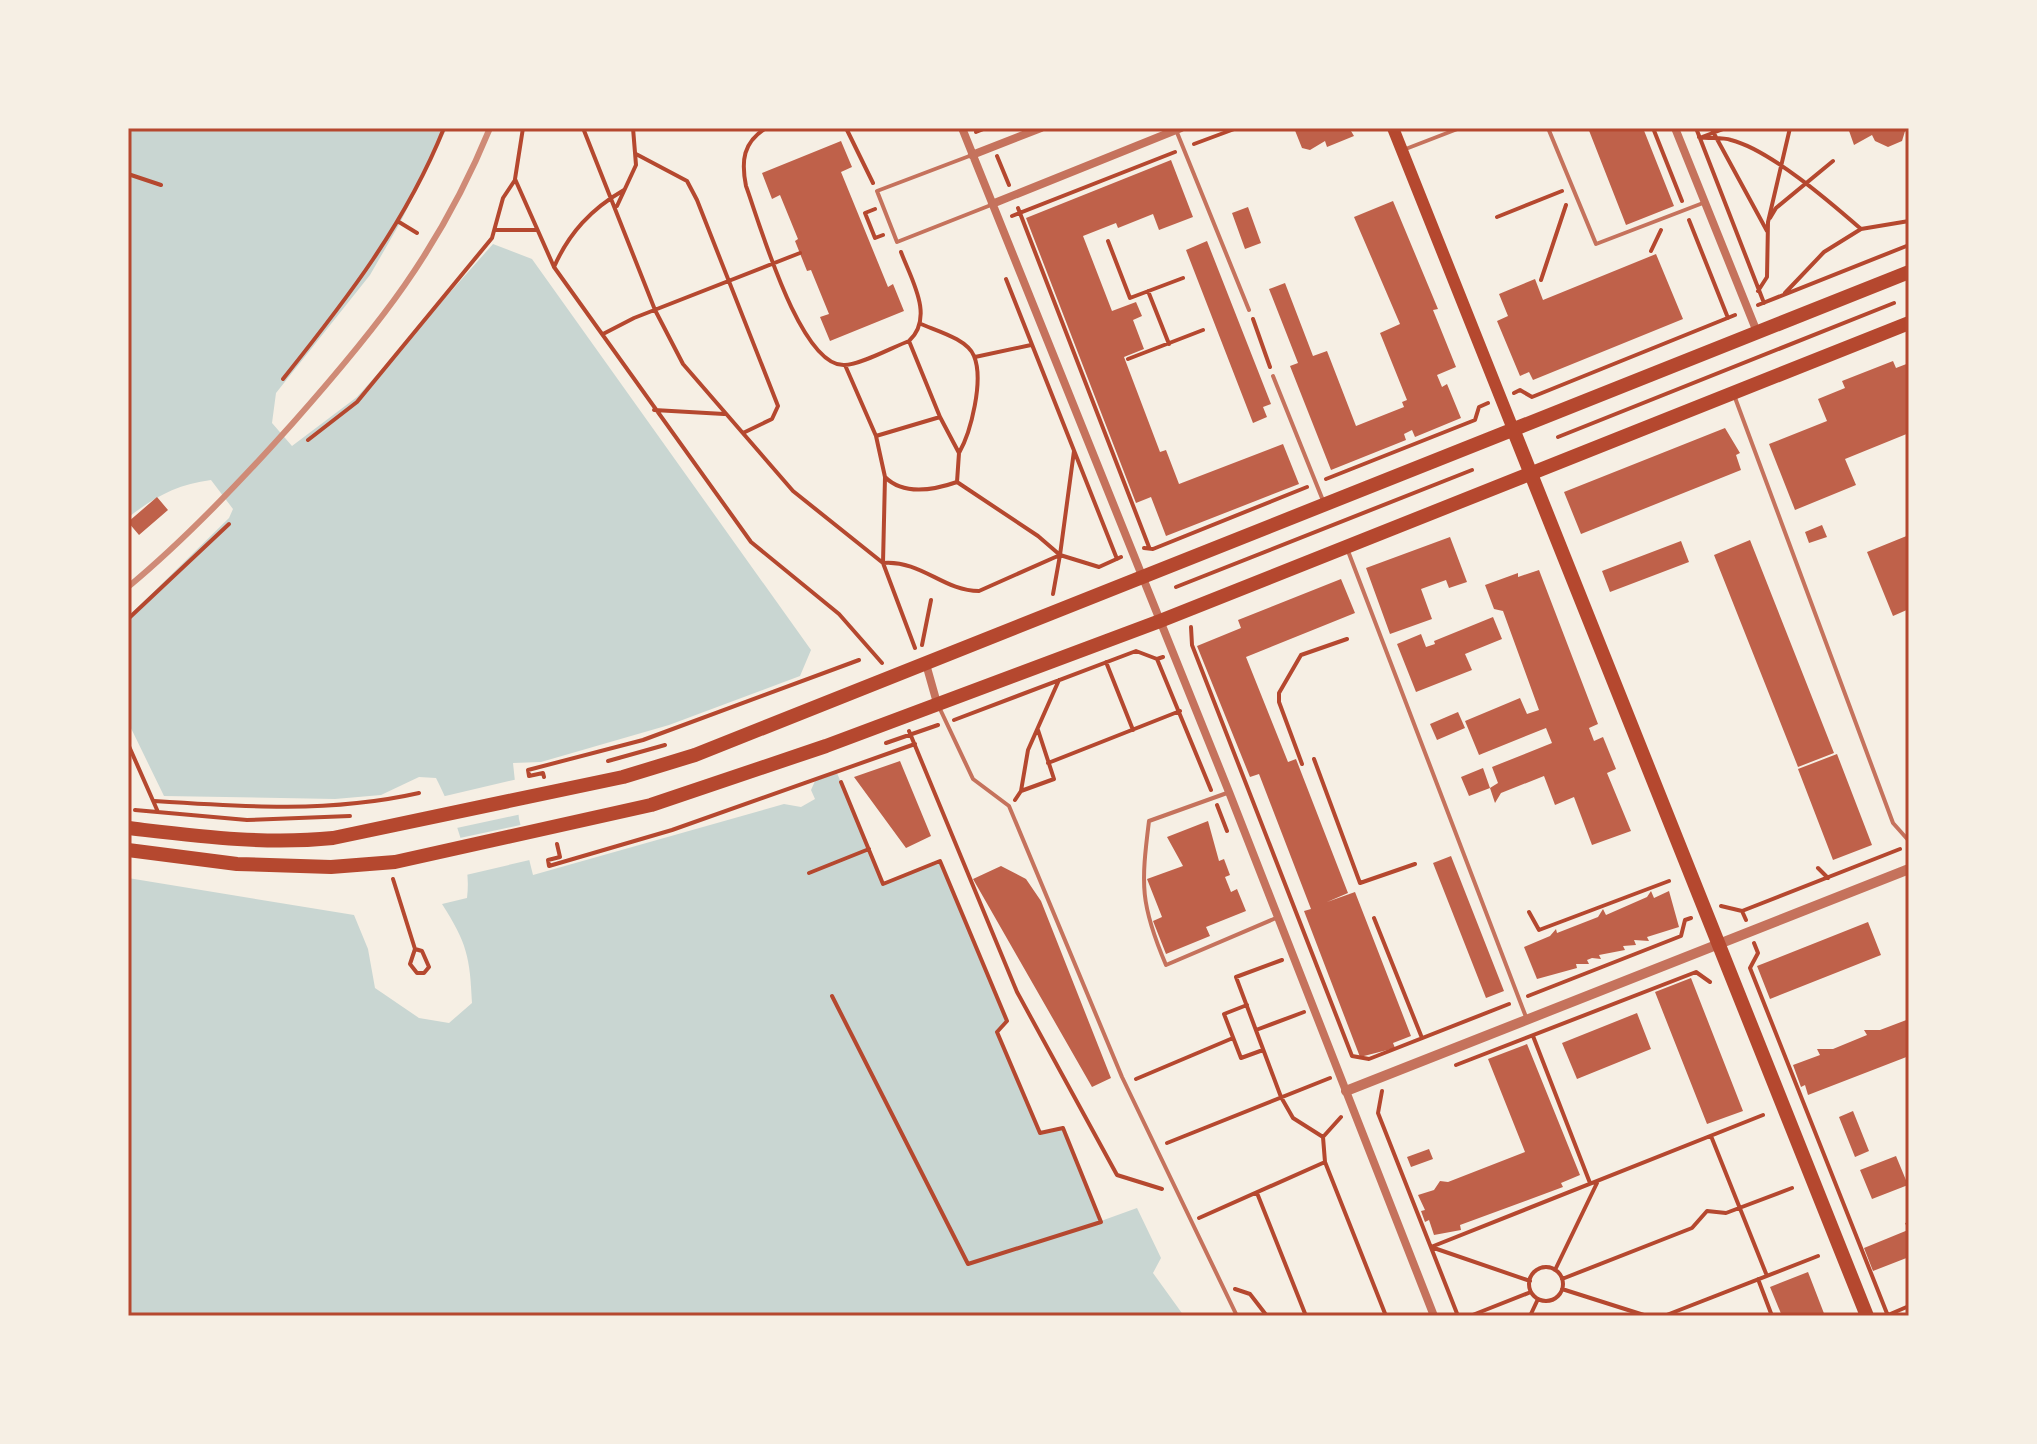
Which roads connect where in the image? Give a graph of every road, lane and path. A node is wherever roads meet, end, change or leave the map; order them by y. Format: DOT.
graph roads {
  1 [pos="444,128"];
  2 [pos="523,128"];
  3 [pos="583,128"];
  4 [pos="633,128"];
  5 [pos="766,128"];
  6 [pos="847,128"];
  7 [pos="962,128"];
  8 [pos="986,128"];
  9 [pos="1041,128"];
  10 [pos="1237,128"];
  11 [pos="1393,128"];
  12 [pos="1460,128"];
  13 [pos="1548,128"];
  14 [pos="1653,128"];
  15 [pos="1675,128"];
  16 [pos="1696,128"];
  17 [pos="1726,128"];
  18 [pos="1790,128"];
  19 [pos="1178,129"];
  20 [pos="1710,130"];
  21 [pos="1699,137"];
  22 [pos="1716,141"];
  23 [pos="994,147"];
  24 [pos="1184,149"];
  25 [pos="1401,150"];
  26 [pos="636,154"];
  27 [pos="972,155"];
  28 [pos="1833,161"];
  29 [pos="1779,165"];
  30 [pos="128,174"];
  31 [pos="515,179"];
  32 [pos="1806,183"];
  33 [pos="161,185"];
  34 [pos="1572,187"];
  35 [pos="624,190"];
  36 [pos="877,191"];
  37 [pos="613,196"];
  38 [pos="1013,196"];
  39 [pos="1705,202"];
  40 [pos="992,204"];
  41 [pos="617,206"];
  42 [pos="878,208"];
  43 [pos="1685,210"];
  44 [pos="1020,213"];
  45 [pos="1497,217"];
  46 [pos="999,221"];
  47 [pos="1909,221"];
  48 [pos="399,222"];
  49 [pos="1768,222"];
  50 [pos="1861,229"];
  51 [pos="496,230"];
  52 [pos="537,230"];
  53 [pos="1768,232"];
  54 [pos="417,233"];
  55 [pos="888,233"];
  56 [pos="1108,241"];
  57 [pos="897,242"];
  58 [pos="1909,245"];
  59 [pos="800,253"];
  60 [pos="1876,259"];
  61 [pos="774,263"];
  62 [pos="554,267"];
  63 [pos="1003,271"];
  64 [pos="1909,272"];
  65 [pos="1183,278"];
  66 [pos="728,280"];
  67 [pos="1541,280"];
  68 [pos="1885,281"];
  69 [pos="1148,291"];
  70 [pos="1758,291"];
  71 [pos="1783,295"];
  72 [pos="1764,303"];
  73 [pos="1894,303"];
  74 [pos="655,310"];
  75 [pos="1249,310"];
  76 [pos="1748,310"];
  77 [pos="921,324"];
  78 [pos="1713,324"];
  79 [pos="1906,324"];
  80 [pos="1203,330"];
  81 [pos="1757,332"];
  82 [pos="602,335"];
  83 [pos="909,341"];
  84 [pos="1169,344"];
  85 [pos="1032,345"];
  86 [pos="1721,346"];
  87 [pos="975,357"];
  88 [pos="1128,359"];
  89 [pos="845,365"];
  90 [pos="1730,368"];
  91 [pos="1273,376"];
  92 [pos="283,379"];
  93 [pos="1520,390"];
  94 [pos="1736,392"];
  95 [pos="654,410"];
  96 [pos="726,414"];
  97 [pos="940,417"];
  98 [pos="1513,429"];
  99 [pos="743,433"];
  100 [pos="876,436"];
  101 [pos="1558,437"];
  102 [pos="308,440"];
  103 [pos="1075,450"];
  104 [pos="959,453"];
  105 [pos="1472,470"];
  106 [pos="1531,475"];
  107 [pos="885,477"];
  108 [pos="957,482"];
  109 [pos="1325,505"];
  110 [pos="229,524"];
  111 [pos="1160,546"];
  112 [pos="1347,548"];
  113 [pos="1060,555"];
  114 [pos="1117,559"];
  115 [pos="883,563"];
  116 [pos="1098,577"];
  117 [pos="1141,577"];
  118 [pos="1176,587"];
  119 [pos="1068,589"];
  120 [pos="1053,594"];
  121 [pos="931,600"];
  122 [pos="1039,600"];
  123 [pos="128,619"];
  124 [pos="1160,621"];
  125 [pos="1193,631"];
  126 [pos="1347,639"];
  127 [pos="937,640"];
  128 [pos="922,645"];
  129 [pos="915,648"];
  130 [pos="904,653"];
  131 [pos="893,657"];
  132 [pos="859,660"];
  133 [pos="882,661"];
  134 [pos="1106,662"];
  135 [pos="926,664"];
  136 [pos="868,667"];
  137 [pos="887,679"];
  138 [pos="1059,680"];
  139 [pos="937,703"];
  140 [pos="1194,706"];
  141 [pos="902,717"];
  142 [pos="1037,729"];
  143 [pos="1133,730"];
  144 [pos="679,741"];
  145 [pos="128,744"];
  146 [pos="915,744"];
  147 [pos="1314,759"];
  148 [pos="128,762"];
  149 [pos="136,762"];
  150 [pos="606,762"];
  151 [pos="1048,763"];
  152 [pos="1302,764"];
  153 [pos="559,773"];
  154 [pos="544,777"];
  155 [pos="529,781"];
  156 [pos="841,782"];
  157 [pos="1021,791"];
  158 [pos="1229,792"];
  159 [pos="419,793"];
  160 [pos="153,801"];
  161 [pos="1009,806"];
  162 [pos="128,810"];
  163 [pos="158,812"];
  164 [pos="359,815"];
  165 [pos="128,828"];
  166 [pos="1909,843"];
  167 [pos="557,844"];
  168 [pos="869,849"];
  169 [pos="128,850"];
  170 [pos="1415,864"];
  171 [pos="1818,868"];
  172 [pos="1909,869"];
  173 [pos="809,873"];
  174 [pos="1828,878"];
  175 [pos="393,879"];
  176 [pos="1669,881"];
  177 [pos="1742,911"];
  178 [pos="1529,912"];
  179 [pos="1278,917"];
  180 [pos="1374,918"];
  181 [pos="1685,920"];
  182 [pos="1719,944"];
  183 [pos="415,949"];
  184 [pos="1293,956"];
  185 [pos="1750,968"];
  186 [pos="1710,982"];
  187 [pos="832,996"];
  188 [pos="1520,1000"];
  189 [pos="1247,1005"];
  190 [pos="1314,1008"];
  191 [pos="1527,1019"];
  192 [pos="1256,1030"];
  193 [pos="1533,1036"];
  194 [pos="1233,1038"];
  195 [pos="1422,1038"];
  196 [pos="1263,1050"];
  197 [pos="1369,1059"];
  198 [pos="1455,1066"];
  199 [pos="1339,1074"];
  200 [pos="1377,1078"];
  201 [pos="1125,1084"];
  202 [pos="1346,1091"];
  203 [pos="1281,1097"];
  204 [pos="1763,1115"];
  205 [pos="1341,1116"];
  206 [pos="1711,1136"];
  207 [pos="1323,1137"];
  208 [pos="1156,1148"];
  209 [pos="1325,1162"];
  210 [pos="1598,1180"];
  211 [pos="1590,1184"];
  212 [pos="1792,1188"];
  213 [pos="1257,1193"];
  214 [pos="1181,1198"];
  215 [pos="1740,1208"];
  216 [pos="1193,1220"];
  217 [pos="1431,1247"];
  218 [pos="1818,1256"];
  219 [pos="1555,1270"];
  220 [pos="1767,1276"];
  221 [pos="1562,1279"];
  222 [pos="1758,1279"];
  223 [pos="1530,1281"];
  224 [pos="1225,1286"];
  225 [pos="1562,1289"];
  226 [pos="1532,1292"];
  227 [pos="1538,1299"];
  228 [pos="1909,1306"];
  229 [pos="1888,1315"];
  230 [pos="1237,1316"];
  231 [pos="1267,1316"];
  232 [pos="1306,1316"];
  233 [pos="1386,1316"];
  234 [pos="1434,1316"];
  235 [pos="1458,1316"];
  236 [pos="1470,1316"];
  237 [pos="1530,1316"];
  238 [pos="1647,1316"];
  239 [pos="1664,1316"];
  240 [pos="1772,1316"];
  241 [pos="1867,1316"];
  1 -- 48 [label="path"];
  2 -- 31 [label="path"];
  3 -- 37 [label="path"];
  4 -- 26 [label="path"];
  5 -- 61 [label="path"];
  6 -- 36 [label="path"];
  7 -- 27 [label="street"];
  8 -- 23 [label="path"];
  9 -- 23 [label="street"];
  10 -- 24 [label="path"];
  11 -- 25 [label="main road"];
  12 -- 25 [label="lane"];
  13 -- 34 [label="lane"];
  14 -- 43 [label="path"];
  15 -- 39 [label="street"];
  16 -- 21 [label="path"];
  17 -- 20 [label="path"];
  18 -- 29 [label="path"];
  19 -- 24 [label="lane"];
  19 -- 38 [label="street"];
  20 -- 21 [label="path"];
  20 -- 22 [label="path"];
  21 -- 22 [label="path"];
  21 -- 70 [label="path"];
  22 -- 29 [label="path"];
  22 -- 53 [label="path"];
  23 -- 27 [label="street"];
  23 -- 38 [label="path"];
  24 -- 44 [label="path"];
  24 -- 75 [label="lane"];
  25 -- 98 [label="main road"];
  26 -- 35 [label="path"];
  26 -- 66 [label="path"];
  27 -- 36 [label="lane"];
  27 -- 40 [label="street"];
  28 -- 32 [label="path"];
  29 -- 32 [label="path"];
  29 -- 49 [label="path"];
  30 -- 33 [label="path"];
  31 -- 51 [label="path"];
  31 -- 52 [label="path"];
  32 -- 49 [label="path"];
  32 -- 50 [label="path"];
  34 -- 43 [label="lane"];
  34 -- 45 [label="path"];
  34 -- 67 [label="path"];
  35 -- 37 [label="path"];
  35 -- 41 [label="path"];
  36 -- 57 [label="lane"];
  37 -- 41 [label="path"];
  37 -- 62 [label="path"];
  38 -- 40 [label="street"];
  38 -- 44 [label="path"];
  39 -- 43 [label="lane"];
  39 -- 76 [label="street"];
  40 -- 46 [label="street"];
  40 -- 57 [label="lane"];
  41 -- 74 [label="path"];
  42 -- 55 [label="path"];
  43 -- 78 [label="path"];
  44 -- 46 [label="path"];
  44 -- 111 [label="path"];
  46 -- 117 [label="street"];
  47 -- 50 [label="path"];
  48 -- 54 [label="path"];
  48 -- 92 [label="path"];
  49 -- 53 [label="path"];
  50 -- 71 [label="path"];
  51 -- 52 [label="path"];
  51 -- 102 [label="path"];
  52 -- 62 [label="path"];
  53 -- 70 [label="path"];
  56 -- 69 [label="path"];
  57 -- 77 [label="path"];
  58 -- 60 [label="path"];
  59 -- 61 [label="path"];
  60 -- 68 [label="path"];
  60 -- 71 [label="path"];
  61 -- 66 [label="path"];
  61 -- 89 [label="path"];
  62 -- 82 [label="path"];
  63 -- 85 [label="path"];
  64 -- 68 [label="main road"];
  65 -- 69 [label="path"];
  66 -- 74 [label="path"];
  66 -- 99 [label="path"];
  68 -- 73 [label="path"];
  68 -- 81 [label="main road"];
  69 -- 84 [label="path"];
  70 -- 72 [label="path"];
  71 -- 72 [label="path"];
  72 -- 76 [label="path"];
  73 -- 79 [label="path"];
  73 -- 90 [label="path"];
  74 -- 82 [label="path"];
  74 -- 96 [label="path"];
  75 -- 91 [label="path"];
  76 -- 81 [label="street"];
  77 -- 83 [label="path"];
  77 -- 87 [label="path"];
  78 -- 86 [label="path"];
  78 -- 93 [label="path"];
  79 -- 94 [label="main road"];
  80 -- 84 [label="path"];
  81 -- 86 [label="main road"];
  82 -- 95 [label="path"];
  83 -- 89 [label="path"];
  83 -- 97 [label="path"];
  84 -- 88 [label="path"];
  85 -- 87 [label="path"];
  85 -- 103 [label="path"];
  86 -- 90 [label="path"];
  86 -- 98 [label="main road"];
  87 -- 104 [label="path"];
  89 -- 100 [label="path"];
  90 -- 94 [label="path"];
  90 -- 101 [label="path"];
  91 -- 109 [label="lane"];
  94 -- 106 [label="main road"];
  94 -- 166 [label="lane"];
  95 -- 96 [label="path"];
  95 -- 133 [label="path"];
  96 -- 99 [label="path"];
  97 -- 100 [label="path"];
  97 -- 104 [label="path"];
  98 -- 106 [label="main road"];
  98 -- 109 [label="main road"];
  99 -- 115 [label="path"];
  100 -- 107 [label="path"];
  103 -- 113 [label="path"];
  103 -- 114 [label="path"];
  104 -- 108 [label="path"];
  105 -- 118 [label="path"];
  106 -- 112 [label="main road"];
  106 -- 182 [label="main road"];
  107 -- 108 [label="path"];
  107 -- 115 [label="path"];
  108 -- 113 [label="path"];
  109 -- 117 [label="main road"];
  110 -- 123 [label="path"];
  112 -- 124 [label="main road"];
  112 -- 188 [label="lane"];
  113 -- 115 [label="path"];
  113 -- 116 [label="path"];
  113 -- 120 [label="path"];
  115 -- 129 [label="path"];
  117 -- 124 [label="street"];
  117 -- 135 [label="main road"];
  119 -- 120 [label="path"];
  120 -- 122 [label="path"];
  121 -- 128 [label="path"];
  124 -- 139 [label="main road"];
  124 -- 140 [label="street"];
  125 -- 197 [label="path"];
  126 -- 152 [label="path"];
  127 -- 128 [label="path"];
  128 -- 129 [label="path"];
  129 -- 130 [label="path"];
  131 -- 133 [label="path"];
  132 -- 154 [label="path"];
  133 -- 136 [label="path"];
  133 -- 137 [label="path"];
  134 -- 143 [label="path"];
  135 -- 137 [label="main road"];
  135 -- 139 [label="street"];
  137 -- 165 [label="main road"];
  138 -- 142 [label="path"];
  139 -- 141 [label="main road"];
  139 -- 161 [label="lane"];
  140 -- 143 [label="path"];
  140 -- 158 [label="street"];
  141 -- 146 [label="path"];
  141 -- 169 [label="main road"];
  142 -- 151 [label="path"];
  142 -- 157 [label="path"];
  143 -- 151 [label="path"];
  144 -- 150 [label="path"];
  145 -- 149 [label="path"];
  146 -- 167 [label="path"];
  146 -- 214 [label="path"];
  147 -- 170 [label="path"];
  148 -- 149 [label="path"];
  149 -- 160 [label="path"];
  151 -- 157 [label="path"];
  153 -- 154 [label="path"];
  154 -- 155 [label="path"];
  156 -- 168 [label="path"];
  157 -- 161 [label="path"];
  158 -- 179 [label="street"];
  158 -- 179 [label="lane"];
  159 -- 160 [label="path"];
  160 -- 163 [label="path"];
  161 -- 201 [label="lane"];
  162 -- 163 [label="path"];
  163 -- 164 [label="path"];
  166 -- 174 [label="path"];
  168 -- 173 [label="path"];
  168 -- 187 [label="path"];
  171 -- 174 [label="path"];
  172 -- 182 [label="street"];
  174 -- 177 [label="path"];
  175 -- 183 [label="path"];
  176 -- 178 [label="path"];
  179 -- 184 [label="street"];
  180 -- 195 [label="path"];
  181 -- 188 [label="path"];
  182 -- 191 [label="street"];
  182 -- 241 [label="main road"];
  183 -- 183 [label="path"];
  184 -- 189 [label="path"];
  184 -- 190 [label="street"];
  185 -- 229 [label="path"];
  186 -- 193 [label="path"];
  188 -- 191 [label="lane"];
  188 -- 195 [label="path"];
  189 -- 192 [label="path"];
  189 -- 194 [label="path"];
  190 -- 192 [label="path"];
  190 -- 199 [label="street"];
  191 -- 200 [label="street"];
  192 -- 196 [label="path"];
  193 -- 198 [label="path"];
  193 -- 211 [label="path"];
  194 -- 196 [label="path"];
  194 -- 201 [label="path"];
  195 -- 197 [label="path"];
  196 -- 203 [label="path"];
  197 -- 200 [label="path"];
  199 -- 202 [label="street"];
  199 -- 203 [label="path"];
  200 -- 202 [label="street"];
  200 -- 217 [label="path"];
  201 -- 208 [label="lane"];
  202 -- 234 [label="street"];
  203 -- 207 [label="path"];
  203 -- 208 [label="path"];
  204 -- 206 [label="path"];
  205 -- 207 [label="path"];
  206 -- 210 [label="path"];
  206 -- 215 [label="path"];
  207 -- 209 [label="path"];
  208 -- 214 [label="lane"];
  209 -- 213 [label="path"];
  209 -- 233 [label="path"];
  210 -- 211 [label="path"];
  210 -- 219 [label="path"];
  211 -- 217 [label="path"];
  212 -- 215 [label="path"];
  213 -- 216 [label="path"];
  213 -- 232 [label="path"];
  214 -- 216 [label="lane"];
  215 -- 220 [label="path"];
  215 -- 221 [label="path"];
  216 -- 224 [label="lane"];
  217 -- 223 [label="path"];
  217 -- 235 [label="path"];
  218 -- 220 [label="path"];
  219 -- 221 [label="path"];
  219 -- 223 [label="path"];
  220 -- 222 [label="path"];
  221 -- 225 [label="path"];
  222 -- 239 [label="path"];
  222 -- 240 [label="path"];
  223 -- 226 [label="path"];
  224 -- 230 [label="lane"];
  224 -- 231 [label="path"];
  225 -- 227 [label="path"];
  225 -- 238 [label="path"];
  226 -- 227 [label="path"];
  226 -- 236 [label="path"];
  227 -- 237 [label="path"];
  228 -- 229 [label="path"];
}
